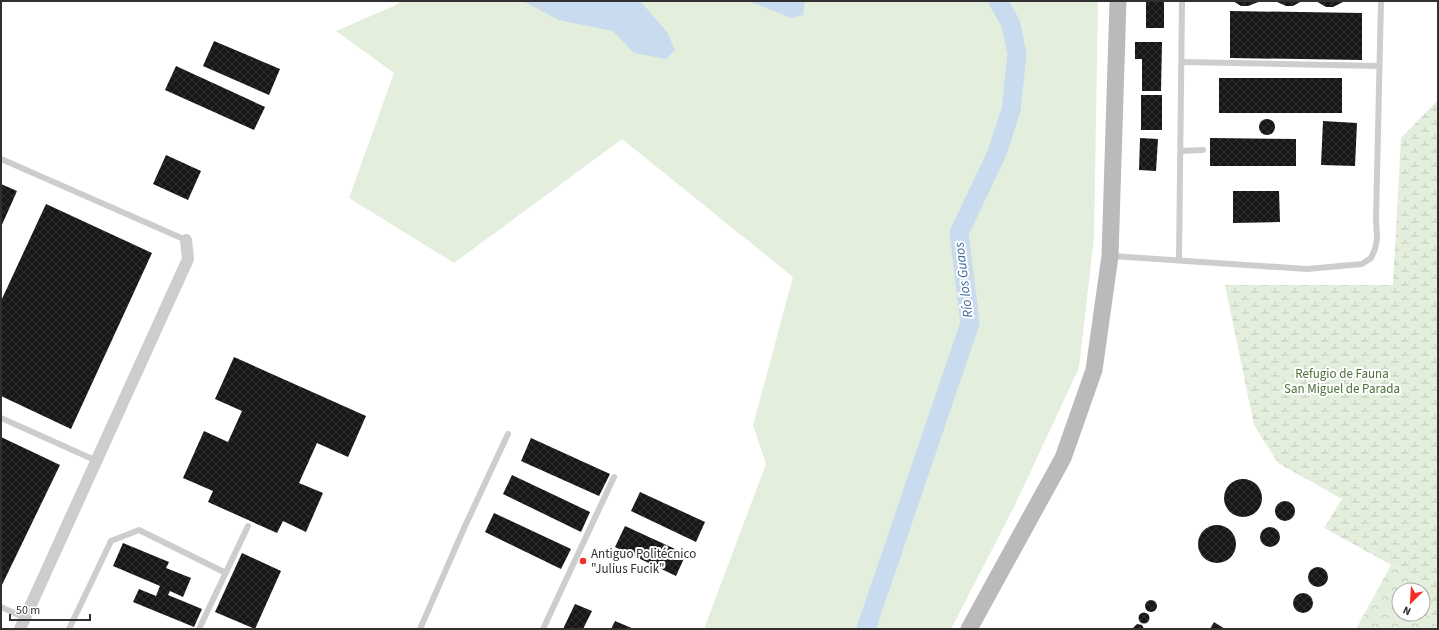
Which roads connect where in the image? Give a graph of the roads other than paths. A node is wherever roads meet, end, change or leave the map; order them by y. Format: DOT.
graph roads {
  1 [pos="1118,1"];
  2 [pos="1182,1"];
  3 [pos="1381,1"];
  4 [pos="1182,62"];
  5 [pos="1379,66"];
  6 [pos="1181,150"];
  7 [pos="1204,150"];
  8 [pos="1,159"];
  9 [pos="186,240"];
  10 [pos="1110,256"];
  11 [pos="1179,260"];
  12 [pos="1,418"];
  13 [pos="508,434"];
  14 [pos="97,462"];
  15 [pos="614,477"];
  16 [pos="248,526"];
  17 [pos="226,574"];
  18 [pos="1,607"];
  19 [pos="22,624"];
  20 [pos="973,626"];
  21 [pos="69,629"];
  22 [pos="199,629"];
  23 [pos="420,629"];
  24 [pos="543,629"];
  1 -- 10 [label="street"];
  2 -- 4 [label="lane"];
  3 -- 5 [label="lane"];
  4 -- 5 [label="lane"];
  4 -- 6 [label="lane"];
  5 -- 11 [label="lane"];
  6 -- 7 [label="lane"];
  6 -- 11 [label="lane"];
  8 -- 9 [label="lane"];
  9 -- 14 [label="street"];
  10 -- 11 [label="lane"];
  10 -- 20 [label="street"];
  12 -- 14 [label="lane"];
  13 -- 23 [label="lane"];
  14 -- 19 [label="street"];
  15 -- 24 [label="lane"];
  16 -- 17 [label="lane"];
  17 -- 21 [label="lane"];
  17 -- 22 [label="lane"];
  18 -- 19 [label="lane"];
}
